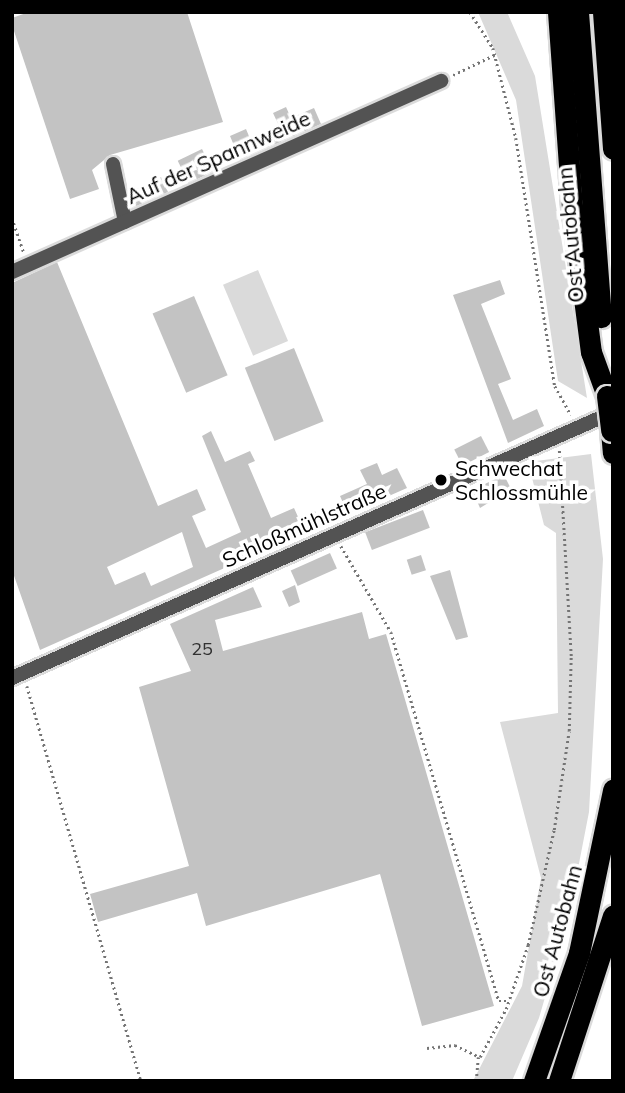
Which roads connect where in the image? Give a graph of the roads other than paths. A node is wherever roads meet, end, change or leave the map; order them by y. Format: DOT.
graph roads {
  1 [pos="558,12"];
  2 [pos="578,12"];
  3 [pos="604,12"];
  4 [pos="441,81"];
  5 [pos="613,149"];
  6 [pos="113,164"];
  7 [pos="125,222"];
  8 [pos="12,272"];
  9 [pos="610,413"];
  10 [pos="613,453"];
  11 [pos="18,676"];
  12 [pos="613,790"];
  13 [pos="613,916"];
  14 [pos="534,1081"];
  15 [pos="559,1081"];
  1 -- 9 [label="highway"];
  2 -- 9 [label="highway, Ost Autobahn"];
  3 -- 5 [label="highway"];
  4 -- 7 [label="street, Auf der Spannweide"];
  6 -- 7 [label="street"];
  7 -- 8 [label="street, Auf der Spannweide"];
  9 -- 10 [label="highway, Ost Autobahn"];
  9 -- 11 [label="street, Schloßmühlstraße"];
  12 -- 14 [label="highway, Ost Autobahn"];
  13 -- 15 [label="highway"];
}
